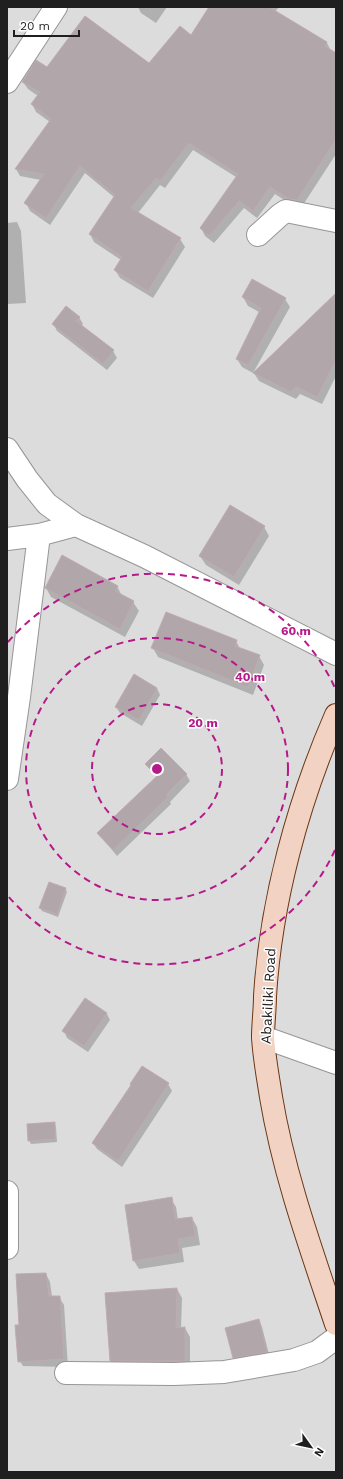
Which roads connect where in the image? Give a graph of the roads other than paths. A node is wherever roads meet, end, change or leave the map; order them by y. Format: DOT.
graph roads {
  1 [pos="56,7"];
  2 [pos="7,82"];
  3 [pos="336,221"];
  4 [pos="258,235"];
  5 [pos="7,449"];
  6 [pos="76,525"];
  7 [pos="39,535"];
  8 [pos="7,539"];
  9 [pos="336,654"];
  10 [pos="336,715"];
  11 [pos="7,779"];
  12 [pos="263,1036"];
  13 [pos="336,1063"];
  14 [pos="7,1192"];
  15 [pos="7,1248"];
  16 [pos="336,1324"];
  17 [pos="336,1338"];
  18 [pos="66,1373"];
  1 -- 2 [label="street"];
  3 -- 4 [label="street"];
  5 -- 6 [label="street"];
  6 -- 7 [label="street"];
  6 -- 9 [label="street"];
  7 -- 8 [label="street"];
  7 -- 11 [label="street"];
  10 -- 12 [label="main road, Abakiliki Road"];
  12 -- 13 [label="street"];
  12 -- 16 [label="main road, Abakiliki Road"];
  14 -- 15 [label="street"];
  17 -- 18 [label="street"];
}
